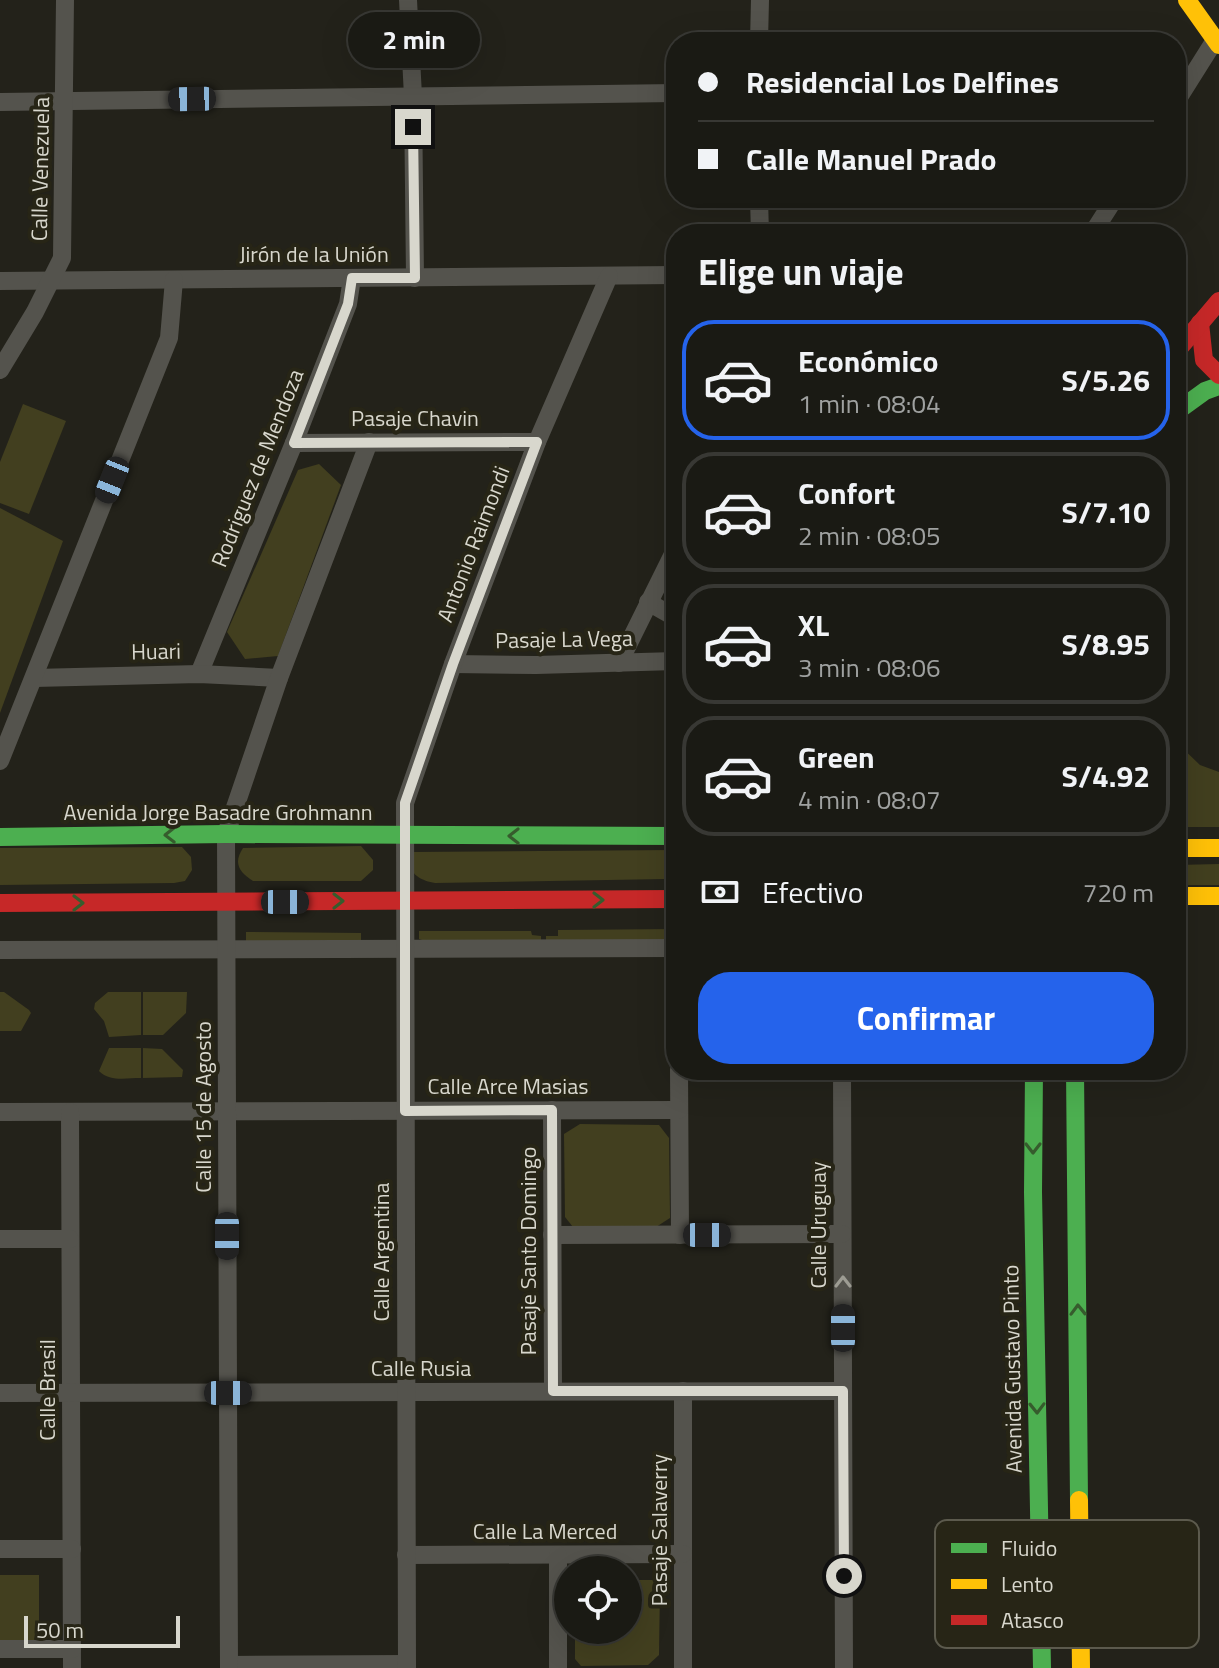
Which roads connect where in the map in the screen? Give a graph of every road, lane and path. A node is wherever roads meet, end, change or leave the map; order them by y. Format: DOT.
graph roads {
  1 [pos="65,0"];
  2 [pos="408,0"];
  3 [pos="760,0"];
  4 [pos="1187,0"];
  5 [pos="759,32"];
  6 [pos="1217,43"];
  7 [pos="1186,80"];
  8 [pos="666,93"];
  9 [pos="413,96"];
  10 [pos="66,101"];
  11 [pos="0,102"];
  12 [pos="666,275"];
  13 [pos="609,276"];
  14 [pos="352,278"];
  15 [pos="415,278"];
  16 [pos="52,280"];
  17 [pos="174,280"];
  18 [pos="0,281"];
  19 [pos="1219,301"];
  20 [pos="1200,323"];
  21 [pos="1186,340"];
  22 [pos="0,370"];
  23 [pos="1219,375"];
  24 [pos="1219,386"];
  25 [pos="1186,405"];
  26 [pos="369,442"];
  27 [pos="537,442"];
  28 [pos="294,443"];
  29 [pos="666,567"];
  30 [pos="648,602"];
  31 [pos="666,612"];
  32 [pos="666,661"];
  33 [pos="619,663"];
  34 [pos="453,664"];
  35 [pos="199,674"];
  36 [pos="34,678"];
  37 [pos="279,678"];
  38 [pos="0,761"];
  39 [pos="226,834"];
  40 [pos="404,836"];
  41 [pos="666,836"];
  42 [pos="0,837"];
  43 [pos="1186,848"];
  44 [pos="1219,848"];
  45 [pos="1186,896"];
  46 [pos="1219,896"];
  47 [pos="666,899"];
  48 [pos="404,901"];
  49 [pos="226,902"];
  50 [pos="0,903"];
  51 [pos="666,948"];
  52 [pos="404,949"];
  53 [pos="0,950"];
  54 [pos="226,950"];
  55 [pos="679,1080"];
  56 [pos="842,1080"];
  57 [pos="1034,1080"];
  58 [pos="1075,1080"];
  59 [pos="552,1110"];
  60 [pos="679,1110"];
  61 [pos="405,1111"];
  62 [pos="0,1112"];
  63 [pos="70,1112"];
  64 [pos="227,1112"];
  65 [pos="842,1234"];
  66 [pos="552,1235"];
  67 [pos="680,1235"];
  68 [pos="0,1239"];
  69 [pos="70,1239"];
  70 [pos="553,1391"];
  71 [pos="683,1391"];
  72 [pos="843,1391"];
  73 [pos="406,1392"];
  74 [pos="0,1393"];
  75 [pos="71,1393"];
  76 [pos="228,1393"];
  77 [pos="1039,1520"];
  78 [pos="1080,1520"];
  79 [pos="0,1549"];
  80 [pos="72,1549"];
  81 [pos="683,1554"];
  82 [pos="406,1555"];
  83 [pos="558,1555"];
  84 [pos="1042,1648"];
  85 [pos="1081,1648"];
  86 [pos="0,1649"];
  87 [pos="72,1649"];
  88 [pos="229,1666"];
  89 [pos="407,1666"];
  90 [pos="72,1668"];
  91 [pos="558,1668"];
  92 [pos="683,1668"];
  93 [pos="844,1668"];
  94 [pos="1042,1668"];
  95 [pos="1081,1668"];
  1 -- 10 [label="street, Calle Venezuela"];
  2 -- 9 [label="street"];
  3 -- 5 [label="street"];
  4 -- 6 [label="main road"];
  6 -- 7 [label="street"];
  8 -- 9 [label="street"];
  9 -- 10 [label="street"];
  9 -- 15 [label="street"];
  10 -- 11 [label="street"];
  10 -- 16 [label="street, Calle Venezuela"];
  12 -- 13 [label="street, Jirón de la Unión"];
  13 -- 15 [label="street, Jirón de la Unión"];
  13 -- 27 [label="street, Antonio Raimondi"];
  14 -- 15 [label="street, Jirón de la Unión"];
  14 -- 17 [label="street, Jirón de la Unión"];
  14 -- 28 [label="street, Rodriguez de Mendoza"];
  16 -- 17 [label="street, Jirón de la Unión"];
  16 -- 18 [label="street, Jirón de la Unión"];
  16 -- 22 [label="street, Calle Venezuela"];
  17 -- 36 [label="street"];
  19 -- 20 [label="main road"];
  20 -- 21 [label="main road"];
  20 -- 23 [label="main road"];
  24 -- 25 [label="main road"];
  26 -- 27 [label="street, Pasaje Chavin"];
  26 -- 28 [label="street, Pasaje Chavin"];
  26 -- 37 [label="street, Calle 15 de Agosto"];
  27 -- 34 [label="street, Antonio Raimondi"];
  28 -- 35 [label="street, Rodriguez de Mendoza"];
  29 -- 30 [label="street"];
  30 -- 31 [label="street"];
  30 -- 33 [label="street"];
  32 -- 33 [label="street, Pasaje La Vega"];
  33 -- 34 [label="street, Pasaje La Vega"];
  34 -- 40 [label="street, Antonio Raimondi"];
  35 -- 36 [label="street, Huari"];
  35 -- 37 [label="street, Huari"];
  36 -- 38 [label="street"];
  37 -- 39 [label="street, Calle 15 de Agosto"];
  39 -- 40 [label="main road, Avenida Jorge Basadre Grohmann"];
  39 -- 42 [label="main road, Avenida Jorge Basadre Grohmann, one-way"];
  39 -- 49 [label="street, Calle 15 de Agosto"];
  41 -- 40 [label="main road, Avenida Jorge Basadre Grohmann, one-way"];
  40 -- 48 [label="street, Calle Argentina"];
  43 -- 44 [label="main road"];
  45 -- 46 [label="main road"];
  48 -- 47 [label="main road, one-way"];
  49 -- 48 [label="main road, one-way"];
  48 -- 52 [label="street, Calle Argentina"];
  50 -- 49 [label="main road, one-way"];
  49 -- 54 [label="street, Calle 15 de Agosto"];
  51 -- 52 [label="street"];
  52 -- 54 [label="street"];
  52 -- 61 [label="street, Calle Argentina"];
  53 -- 54 [label="street"];
  54 -- 64 [label="street, Calle 15 de Agosto"];
  55 -- 60 [label="street"];
  56 -- 65 [label="street, Calle Uruguay"];
  57 -- 77 [label="main road, Avenida Gustavo Pinto, one-way"];
  78 -- 58 [label="main road, one-way"];
  59 -- 60 [label="street, Calle Arce Masias"];
  59 -- 61 [label="street, Calle Arce Masias"];
  59 -- 66 [label="street, Pasaje Santo Domingo"];
  60 -- 67 [label="street"];
  61 -- 64 [label="street, Calle Arce Masias"];
  61 -- 73 [label="street, Calle Argentina"];
  62 -- 63 [label="street, Calle Arce Masias"];
  63 -- 64 [label="street, Calle Arce Masias"];
  63 -- 69 [label="street, Calle Brasil"];
  64 -- 76 [label="street, Calle 15 de Agosto"];
  65 -- 67 [label="street"];
  72 -- 65 [label="street, Calle Uruguay, one-way"];
  66 -- 67 [label="street"];
  66 -- 70 [label="street, Pasaje Santo Domingo"];
  68 -- 69 [label="street"];
  69 -- 75 [label="street, Calle Brasil"];
  70 -- 71 [label="street, Calle Rusia"];
  70 -- 73 [label="street, Calle Rusia"];
  71 -- 72 [label="street, Calle Rusia"];
  71 -- 81 [label="street, Pasaje Salaverry"];
  72 -- 93 [label="street, Calle Uruguay"];
  73 -- 76 [label="street, Calle Rusia"];
  73 -- 82 [label="street, Calle Argentina"];
  74 -- 75 [label="street, Calle Rusia"];
  75 -- 76 [label="street, Calle Rusia"];
  75 -- 80 [label="street, Calle Brasil"];
  76 -- 88 [label="street, Calle 15 de Agosto"];
  79 -- 80 [label="street"];
  80 -- 87 [label="street, Calle Brasil"];
  81 -- 83 [label="street, Calle La Merced"];
  81 -- 92 [label="street, Pasaje Salaverry"];
  82 -- 83 [label="street, Calle La Merced"];
  82 -- 89 [label="street, Calle Argentina"];
  83 -- 91 [label="street"];
  84 -- 94 [label="main road, Avenida Gustavo Pinto, one-way"];
  95 -- 85 [label="main road, one-way"];
  86 -- 87 [label="street"];
  87 -- 90 [label="street, Calle Brasil"];
  88 -- 89 [label="street"];
}
